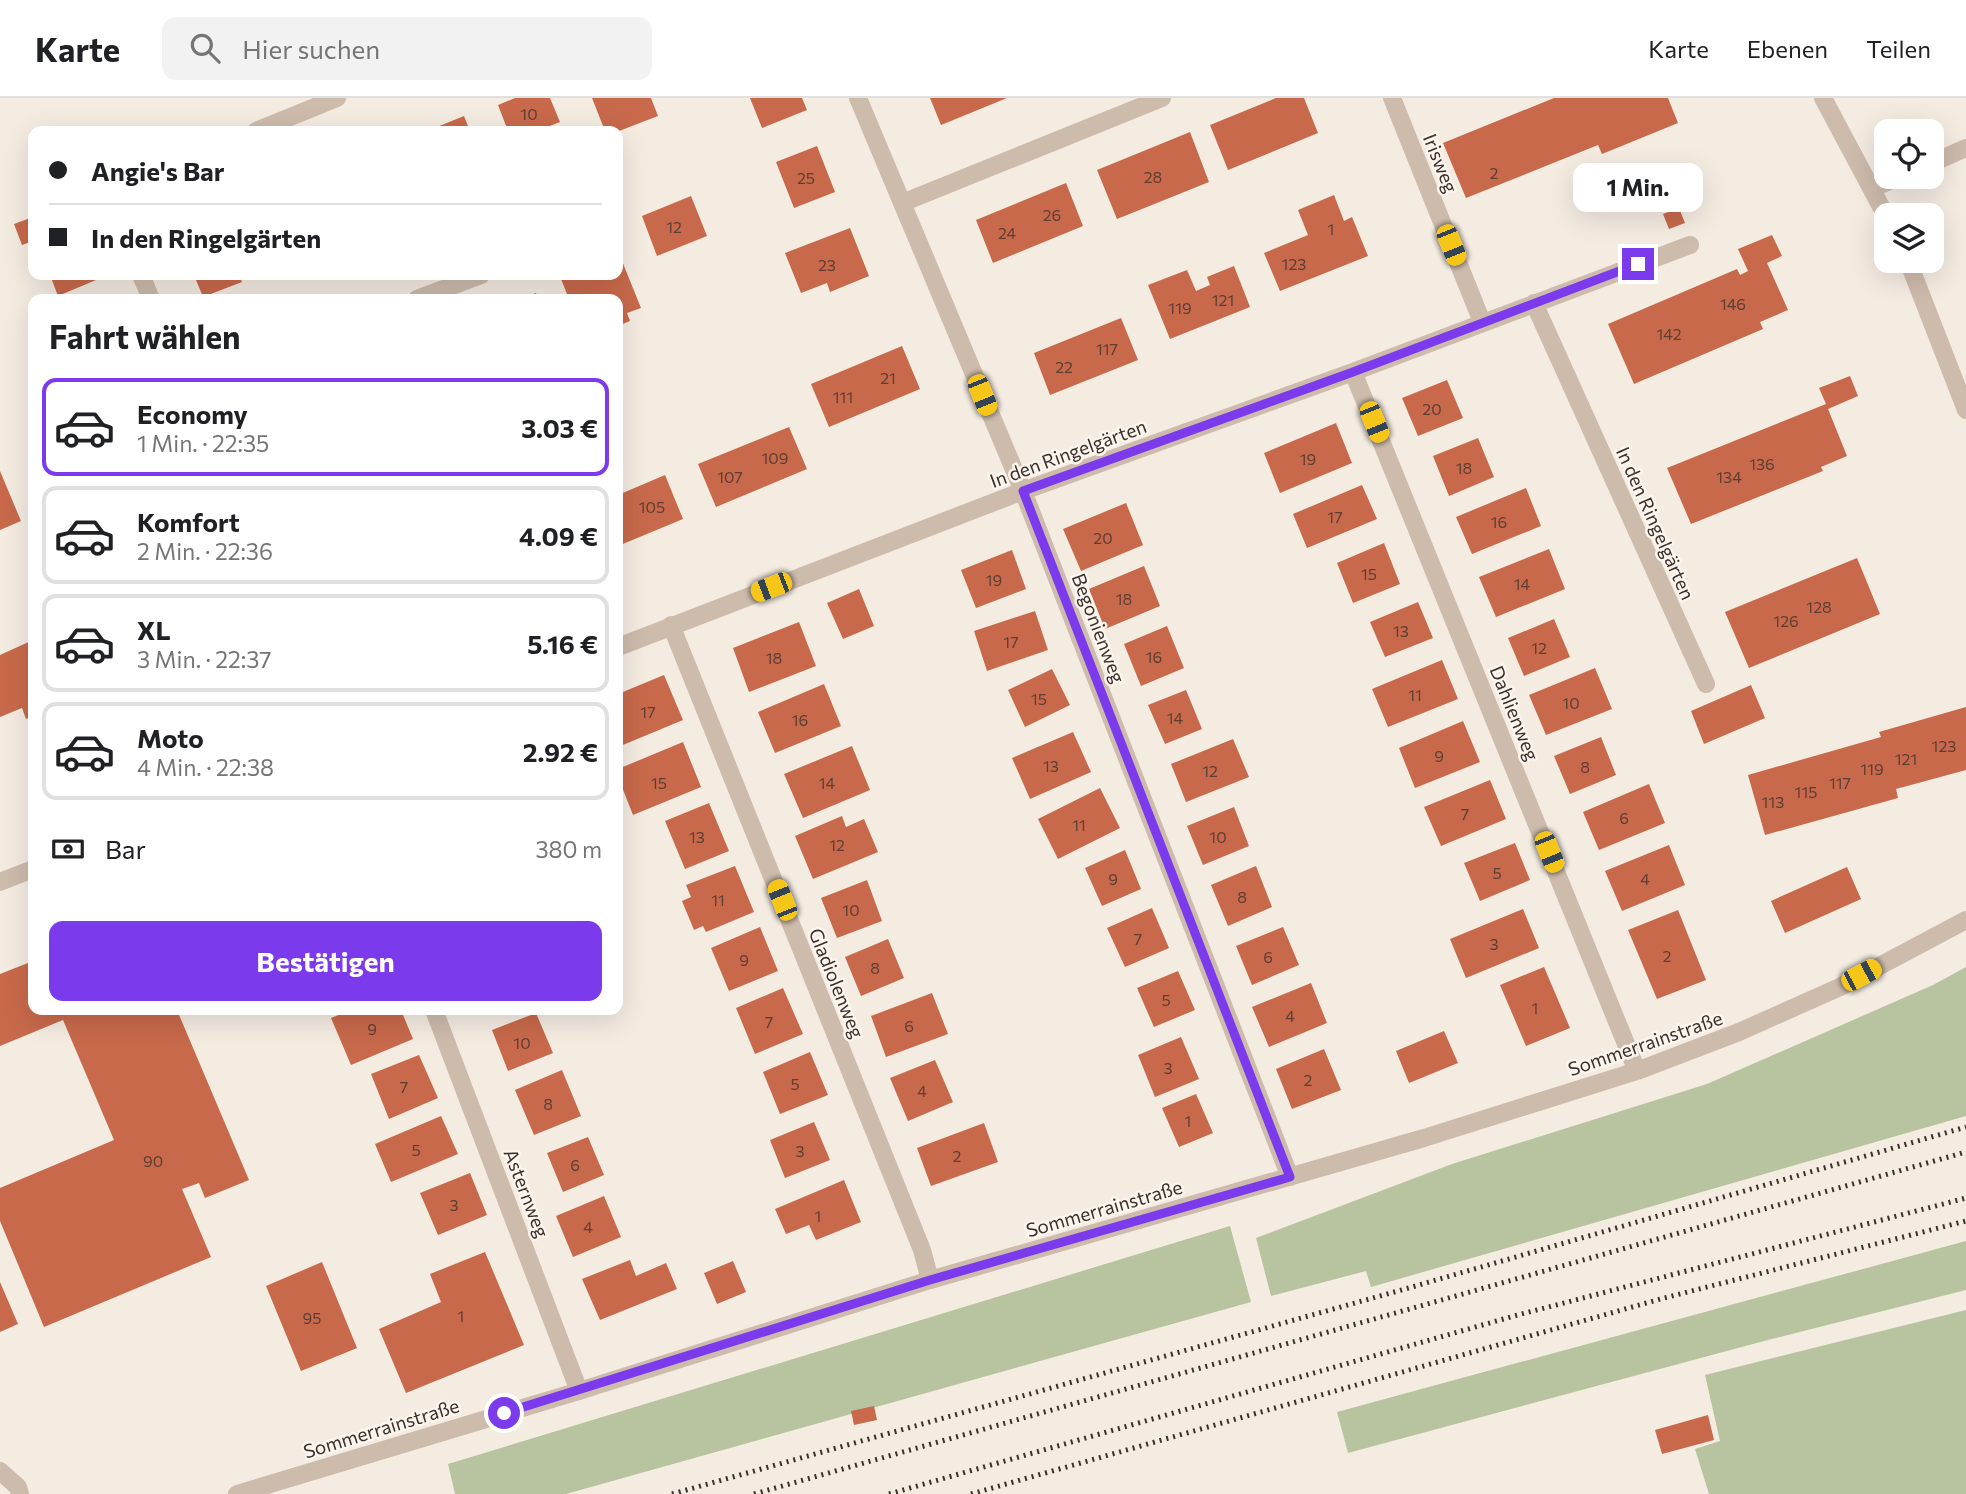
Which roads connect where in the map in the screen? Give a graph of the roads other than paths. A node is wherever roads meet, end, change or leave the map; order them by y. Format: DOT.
graph roads {
  1 [pos="337,98"];
  2 [pos="858,98"];
  3 [pos="1162,98"];
  4 [pos="1392,98"];
  5 [pos="1823,98"];
  6 [pos="268,126"];
  7 [pos="1966,148"];
  8 [pos="1944,158"];
  9 [pos="1873,188"];
  10 [pos="902,203"];
  11 [pos="1880,203"];
  12 [pos="1690,245"];
  13 [pos="1913,273"];
  14 [pos="468,280"];
  15 [pos="431,294"];
  16 [pos="1534,303"];
  17 [pos="1482,322"];
  18 [pos="1353,372"];
  19 [pos="1966,410"];
  20 [pos="1023,491"];
  21 [pos="671,625"];
  22 [pos="623,645"];
  23 [pos="1706,684"];
  24 [pos="28,871"];
  25 [pos="0,882"];
  26 [pos="1966,920"];
  27 [pos="436,1015"];
  28 [pos="1637,1071"];
  29 [pos="1290,1177"];
  30 [pos="930,1280"];
  31 [pos="579,1391"];
  32 [pos="0,1471"];
  33 [pos="20,1494"];
  34 [pos="237,1494"];
  1 -- 6 [label="street"];
  2 -- 10 [label="street, Begonienweg"];
  3 -- 10 [label="street"];
  4 -- 17 [label="street, Irisweg"];
  5 -- 9 [label="street"];
  7 -- 8 [label="street"];
  9 -- 11 [label="street"];
  10 -- 20 [label="street, Begonienweg"];
  12 -- 16 [label="street, In den Ringelgärten"];
  13 -- 19 [label="street"];
  14 -- 15 [label="street"];
  16 -- 17 [label="street, In den Ringelgärten"];
  16 -- 23 [label="street, In den Ringelgärten"];
  17 -- 18 [label="street, In den Ringelgärten"];
  18 -- 20 [label="street, In den Ringelgärten"];
  18 -- 28 [label="street, Dahlienweg"];
  20 -- 21 [label="street, In den Ringelgärten"];
  20 -- 29 [label="street, Begonienweg"];
  21 -- 22 [label="street, In den Ringelgärten"];
  21 -- 30 [label="street, Gladiolenweg"];
  24 -- 25 [label="street"];
  26 -- 28 [label="street, Sommerrainstraße"];
  27 -- 31 [label="street, Asternweg"];
  28 -- 29 [label="street, Sommerrainstraße"];
  29 -- 30 [label="street, Sommerrainstraße"];
  30 -- 31 [label="street, Sommerrainstraße"];
  31 -- 34 [label="street, Sommerrainstraße"];
  32 -- 33 [label="street"];
}
